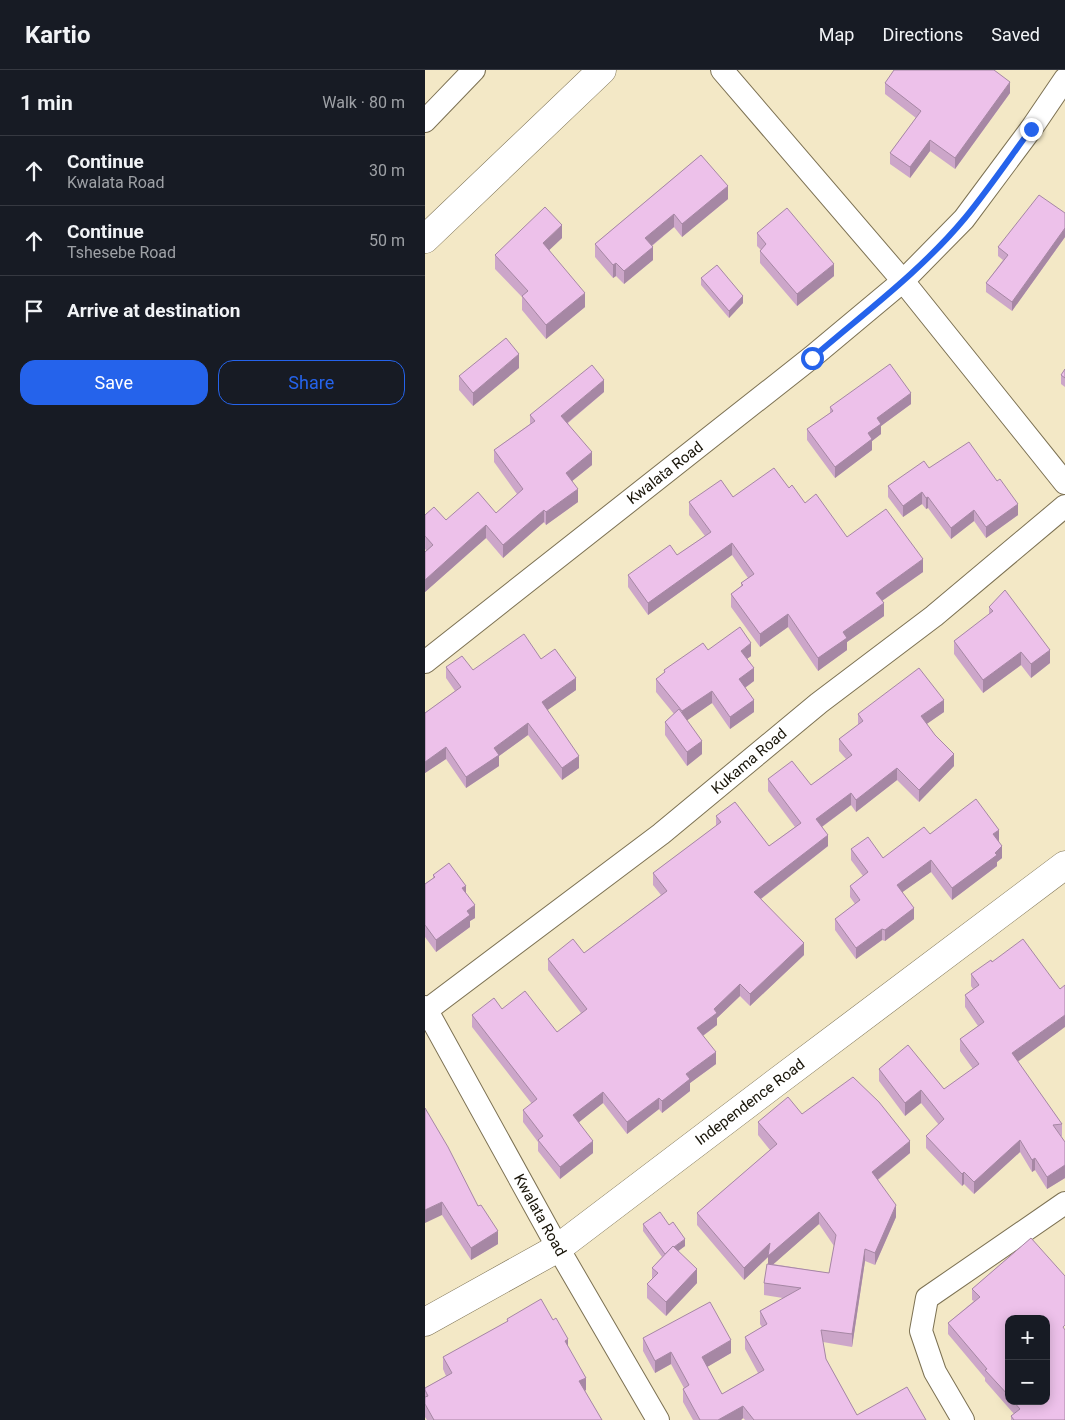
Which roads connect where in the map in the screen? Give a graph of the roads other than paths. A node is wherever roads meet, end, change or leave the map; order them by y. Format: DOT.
graph roads {
  1 [pos="474,70"];
  2 [pos="603,70"];
  3 [pos="722,70"];
  4 [pos="1065,79"];
  5 [pos="425,122"];
  6 [pos="425,239"];
  7 [pos="903,281"];
  8 [pos="1065,483"];
  9 [pos="1065,506"];
  10 [pos="425,662"];
  11 [pos="1065,865"];
  12 [pos="426,1008"];
  13 [pos="1065,1202"];
  14 [pos="558,1248"];
  15 [pos="425,1322"];
  16 [pos="658,1420"];
  17 [pos="963,1420"];
  1 -- 5 [label="street"];
  2 -- 6 [label="street"];
  3 -- 7 [label="street"];
  4 -- 7 [label="street, Kwalata Road"];
  7 -- 8 [label="street"];
  7 -- 10 [label="street, Kwalata Road"];
  9 -- 12 [label="street, Kukama Road"];
  11 -- 14 [label="street, Independence Road"];
  12 -- 14 [label="street, Kwalata Road"];
  13 -- 17 [label="street"];
  14 -- 15 [label="street, Independence Road"];
  14 -- 16 [label="street, Kwalata Road"];
}
